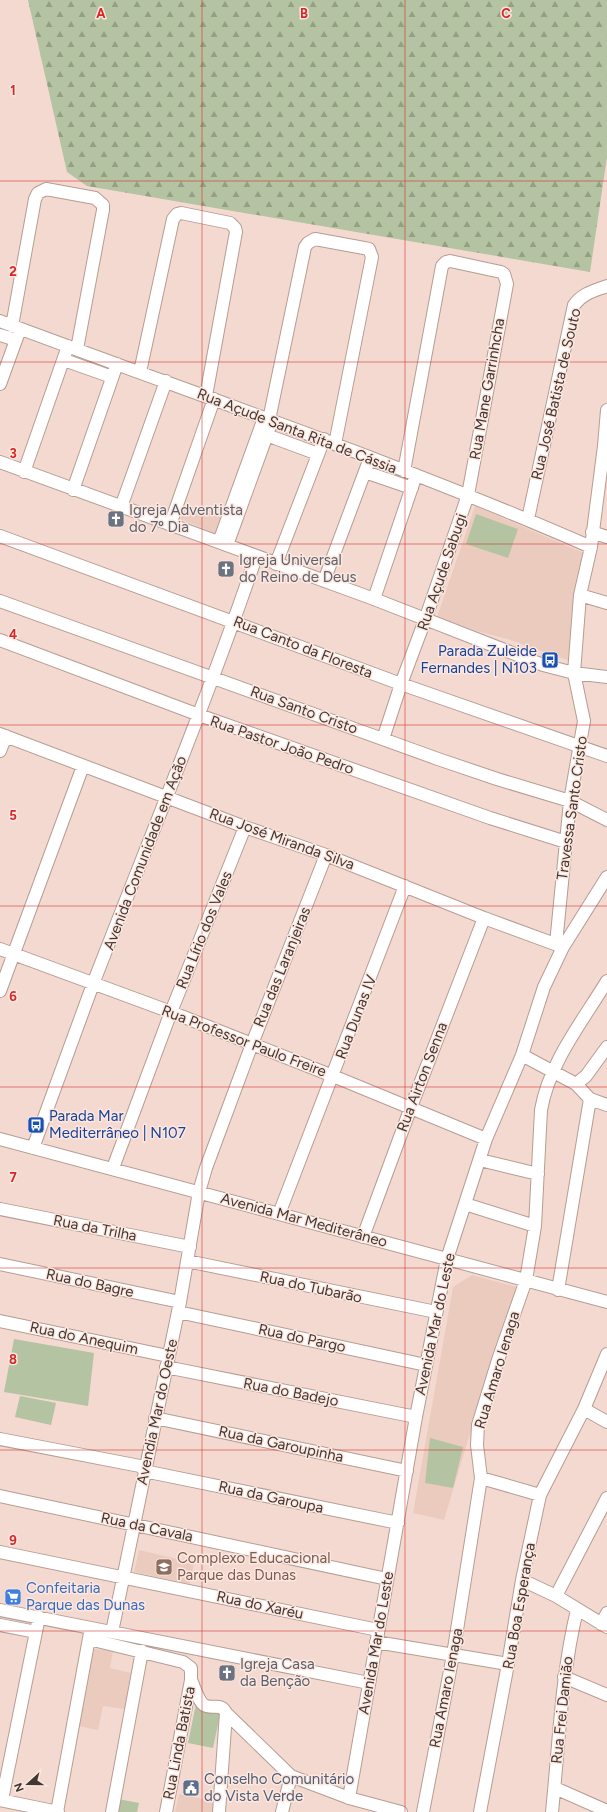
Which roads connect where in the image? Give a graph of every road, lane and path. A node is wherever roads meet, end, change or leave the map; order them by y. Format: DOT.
graph roads {
  1 [pos="607,286"];
  2 [pos="0,321"];
  3 [pos="16,332"];
  4 [pos="0,335"];
  5 [pos="73,347"];
  6 [pos="64,360"];
  7 [pos="118,364"];
  8 [pos="140,372"];
  9 [pos="112,377"];
  10 [pos="166,381"];
  11 [pos="0,384"];
  12 [pos="210,398"];
  13 [pos="607,410"];
  14 [pos="269,418"];
  15 [pos="263,434"];
  16 [pos="324,439"];
  17 [pos="335,444"];
  18 [pos="318,454"];
  19 [pos="370,458"];
  20 [pos="0,462"];
  21 [pos="404,471"];
  22 [pos="24,472"];
  23 [pos="365,472"];
  24 [pos="416,475"];
  25 [pos="412,488"];
  26 [pos="73,490"];
  27 [pos="468,495"];
  28 [pos="121,507"];
  29 [pos="528,519"];
  30 [pos="170,525"];
  31 [pos="592,532"];
  32 [pos="0,536"];
  33 [pos="607,537"];
  34 [pos="223,544"];
  35 [pos="591,547"];
  36 [pos="256,557"];
  37 [pos="276,564"];
  38 [pos="324,581"];
  39 [pos="580,595"];
  40 [pos="374,599"];
  41 [pos="0,601"];
  42 [pos="607,603"];
  43 [pos="425,620"];
  44 [pos="234,621"];
  45 [pos="0,640"];
  46 [pos="574,673"];
  47 [pos="607,677"];
  48 [pos="212,678"];
  49 [pos="401,684"];
  50 [pos="198,715"];
  51 [pos="3,735"];
  52 [pos="383,739"];
  53 [pos="580,746"];
  54 [pos="0,751"];
  55 [pos="607,756"];
  56 [pos="83,766"];
  57 [pos="168,796"];
  58 [pos="570,801"];
  59 [pos="607,820"];
  60 [pos="244,827"];
  61 [pos="566,842"];
  62 [pos="326,855"];
  63 [pos="607,877"];
  64 [pos="405,886"];
  65 [pos="484,918"];
  66 [pos="559,945"];
  67 [pos="0,949"];
  68 [pos="13,954"];
  69 [pos="607,981"];
  70 [pos="94,984"];
  71 [pos="0,991"];
  72 [pos="171,1012"];
  73 [pos="252,1044"];
  74 [pos="607,1047"];
  75 [pos="522,1055"];
  76 [pos="552,1070"];
  77 [pos="333,1076"];
  78 [pos="576,1084"];
  79 [pos="590,1099"];
  80 [pos="607,1105"];
  81 [pos="410,1107"];
  82 [pos="0,1139"];
  83 [pos="486,1139"];
  84 [pos="33,1148"];
  85 [pos="480,1160"];
  86 [pos="113,1168"];
  87 [pos="538,1174"];
  88 [pos="199,1192"];
  89 [pos="465,1204"];
  90 [pos="0,1209"];
  91 [pos="279,1214"];
  92 [pos="535,1226"];
  93 [pos="363,1237"];
  94 [pos="190,1247"];
  95 [pos="446,1259"];
  96 [pos="187,1261"];
  97 [pos="0,1264"];
  98 [pos="526,1280"];
  99 [pos="558,1290"];
  100 [pos="607,1302"];
  101 [pos="179,1307"];
  102 [pos="436,1312"];
  103 [pos="0,1321"];
  104 [pos="607,1354"];
  105 [pos="167,1361"];
  106 [pos="426,1364"];
  107 [pos="584,1409"];
  108 [pos="416,1417"];
  109 [pos="155,1418"];
  110 [pos="607,1422"];
  111 [pos="0,1439"];
  112 [pos="145,1469"];
  113 [pos="407,1471"];
  114 [pos="481,1478"];
  115 [pos="540,1495"];
  116 [pos="0,1496"];
  117 [pos="607,1498"];
  118 [pos="398,1523"];
  119 [pos="135,1525"];
  120 [pos="0,1552"];
  121 [pos="124,1577"];
  122 [pos="387,1580"];
  123 [pos="522,1580"];
  124 [pos="556,1596"];
  125 [pos="0,1610"];
  126 [pos="577,1610"];
  127 [pos="607,1613"];
  128 [pos="39,1617"];
  129 [pos="0,1625"];
  130 [pos="604,1625"];
  131 [pos="36,1632"];
  132 [pos="112,1632"];
  133 [pos="90,1633"];
  134 [pos="377,1636"];
  135 [pos="142,1651"];
  136 [pos="453,1655"];
  137 [pos="508,1664"];
  138 [pos="192,1677"];
  139 [pos="564,1677"];
  140 [pos="369,1683"];
  141 [pos="607,1695"];
  142 [pos="226,1713"];
  143 [pos="291,1776"];
  144 [pos="555,1788"];
  145 [pos="349,1798"];
  146 [pos="1,1800"];
  147 [pos="595,1809"];
  148 [pos="607,1811"];
  149 [pos="57,1812"];
  150 [pos="112,1812"];
  151 [pos="166,1812"];
  152 [pos="219,1812"];
  153 [pos="282,1812"];
  154 [pos="401,1812"];
  155 [pos="422,1812"];
  156 [pos="480,1812"];
  157 [pos="552,1812"];
  1 -- 29 [label="street, Rua José Batista de Souto"];
  2 -- 3 [label="street, Rua Açude Santa Rita de Cássia"];
  3 -- 4 [label="street"];
  3 -- 5 [label="street, Rua Açude Santa Rita de Cássia"];
  3 -- 5 [label="street"];
  3 -- 11 [label="street"];
  5 -- 6 [label="street"];
  5 -- 7 [label="street, Rua Açude Santa Rita de Cássia"];
  6 -- 9 [label="street"];
  6 -- 22 [label="street"];
  7 -- 8 [label="street, Rua Açude Santa Rita de Cássia"];
  7 -- 9 [label="street"];
  8 -- 10 [label="street, Rua Açude Santa Rita de Cássia"];
  8 -- 12 [label="street"];
  9 -- 26 [label="street"];
  10 -- 12 [label="street, Rua Açude Santa Rita de Cássia"];
  10 -- 28 [label="street"];
  12 -- 14 [label="street, Rua Açude Santa Rita de Cássia"];
  12 -- 30 [label="street"];
  13 -- 31 [label="street, Travessa Santo Cristo"];
  14 -- 15 [label="street"];
  14 -- 16 [label="street, Rua Açude Santa Rita de Cássia"];
  14 -- 17 [label="street"];
  15 -- 18 [label="street"];
  15 -- 34 [label="street"];
  16 -- 17 [label="street, Rua Açude Santa Rita de Cássia"];
  16 -- 18 [label="street"];
  17 -- 19 [label="street, Rua Açude Santa Rita de Cássia"];
  18 -- 37 [label="street"];
  19 -- 21 [label="street, Rua Açude Santa Rita de Cássia"];
  19 -- 23 [label="street"];
  20 -- 22 [label="street"];
  21 -- 24 [label="street, Rua Açude Santa Rita de Cássia"];
  21 -- 27 [label="street, Rua Mane Garrinhcha"];
  22 -- 26 [label="street"];
  23 -- 25 [label="street"];
  23 -- 38 [label="street"];
  24 -- 25 [label="street"];
  24 -- 27 [label="street, Rua Açude Santa Rita de Cássia"];
  25 -- 40 [label="street"];
  26 -- 28 [label="street"];
  27 -- 29 [label="street, Rua Açude Santa Rita de Cássia"];
  27 -- 43 [label="street, Rua Açude Sabugi"];
  28 -- 30 [label="street"];
  29 -- 35 [label="street, Rua Açude Santa Rita de Cássia"];
  30 -- 34 [label="street"];
  31 -- 33 [label="street"];
  31 -- 35 [label="street, Travessa Santo Cristo"];
  32 -- 44 [label="street, Rua Canto da Floresta"];
  34 -- 36 [label="street"];
  35 -- 39 [label="street, Travessa Santo Cristo"];
  36 -- 37 [label="street"];
  36 -- 44 [label="street, Avenida Comunidade em Ação"];
  37 -- 38 [label="street"];
  38 -- 40 [label="street"];
  39 -- 42 [label="street"];
  39 -- 46 [label="street, Travessa Santo Cristo"];
  40 -- 43 [label="street"];
  41 -- 48 [label="street, Rua Santo Cristo"];
  43 -- 46 [label="street"];
  43 -- 49 [label="street, Rua Açude Sabugi"];
  44 -- 48 [label="street, Avenida Comunidade em Ação"];
  44 -- 49 [label="street, Rua Canto da Floresta"];
  45 -- 50 [label="street, Rua Pastor João Pedro"];
  46 -- 47 [label="street"];
  46 -- 53 [label="street, Travessa Santo Cristo"];
  48 -- 50 [label="street, Avenida Comunidade em Ação"];
  48 -- 52 [label="street, Rua Santo Cristo"];
  49 -- 52 [label="street, Rua Açude Sabugi"];
  49 -- 53 [label="street, Rua Canto da Floresta"];
  50 -- 57 [label="street, Avenida Comunidade em Ação"];
  50 -- 61 [label="street, Rua Pastor João Pedro"];
  51 -- 54 [label="street"];
  51 -- 56 [label="street, Rua José Miranda Silva"];
  52 -- 58 [label="street, Rua Santo Cristo"];
  53 -- 55 [label="street, Rua Canto da Floresta"];
  53 -- 58 [label="street, Travessa Santo Cristo"];
  56 -- 57 [label="street, Rua José Miranda Silva"];
  56 -- 68 [label="street"];
  57 -- 60 [label="street, Rua José Miranda Silva"];
  57 -- 70 [label="street, Avenida Comunidade em Ação"];
  58 -- 59 [label="street, Rua Santo Cristo"];
  58 -- 61 [label="street, Travessa Santo Cristo"];
  60 -- 62 [label="street, Rua José Miranda Silva"];
  60 -- 72 [label="street, Rua Lírio dos Vales"];
  61 -- 66 [label="street, Travessa Santo Cristo"];
  62 -- 64 [label="street, Rua José Miranda Silva"];
  62 -- 73 [label="street, Rua das Laranjeiras"];
  63 -- 66 [label="street, Avenida Mar do Leste"];
  64 -- 65 [label="street, Rua José Miranda Silva"];
  64 -- 77 [label="street, Rua Dunas IV"];
  65 -- 66 [label="street, Rua José Miranda Silva"];
  65 -- 81 [label="street, Rua Airton Senna"];
  66 -- 75 [label="street, Avenida Mar do Leste"];
  67 -- 68 [label="street, Rua Professor Paulo Freire"];
  68 -- 70 [label="street, Rua Professor Paulo Freire"];
  68 -- 71 [label="street"];
  69 -- 76 [label="street, Rua Amaro Ienaga"];
  70 -- 72 [label="street, Rua Professor Paulo Freire"];
  70 -- 84 [label="street, Avenida Comunidade em Ação"];
  72 -- 73 [label="street, Rua Professor Paulo Freire"];
  72 -- 86 [label="street, Rua Lírio dos Vales"];
  73 -- 77 [label="street, Rua Professor Paulo Freire"];
  73 -- 88 [label="street, Rua das Laranjeiras"];
  74 -- 78 [label="street"];
  75 -- 76 [label="street"];
  75 -- 83 [label="street, Avenida Mar do Leste"];
  76 -- 78 [label="street"];
  76 -- 87 [label="street, Rua Amaro Ienaga"];
  77 -- 81 [label="street, Rua Professor Paulo Freire"];
  77 -- 91 [label="street, Rua Dunas IV"];
  78 -- 79 [label="street"];
  79 -- 80 [label="street"];
  79 -- 99 [label="street"];
  81 -- 83 [label="street, Rua Professor Paulo Freire"];
  81 -- 93 [label="street, Rua Airton Senna"];
  82 -- 84 [label="street, Avenida Mar Mediterâneo"];
  83 -- 85 [label="street, Avenida Mar do Leste"];
  84 -- 86 [label="street, Avenida Mar Mediterâneo"];
  85 -- 87 [label="street"];
  85 -- 89 [label="street, Avenida Mar do Leste"];
  86 -- 88 [label="street, Avenida Mar Mediterâneo"];
  87 -- 92 [label="street, Rua Amaro Ienaga"];
  88 -- 91 [label="street, Avenida Mar Mediterâneo"];
  88 -- 94 [label="street, Avendia Mar do Oeste"];
  89 -- 92 [label="street"];
  89 -- 95 [label="street, Avenida Mar do Leste"];
  90 -- 94 [label="street, Rua da Trilha"];
  91 -- 93 [label="street, Avenida Mar Mediterâneo"];
  92 -- 98 [label="street, Rua Amaro Ienaga"];
  93 -- 95 [label="street, Avenida Mar Mediterâneo"];
  94 -- 96 [label="street, Avendia Mar do Oeste"];
  95 -- 98 [label="street, Avenida Mar Mediterâneo"];
  95 -- 102 [label="street, Avenida Mar do Leste"];
  96 -- 101 [label="street, Avendia Mar do Oeste"];
  96 -- 102 [label="street, Rua do Tubarão"];
  97 -- 101 [label="street, Rua do Bagre"];
  98 -- 99 [label="street, Avenida Mar Mediterâneo"];
  98 -- 114 [label="street, Rua Amaro Ienaga"];
  99 -- 100 [label="street, Avenida Mar Mediterâneo"];
  101 -- 105 [label="street, Avendia Mar do Oeste"];
  101 -- 106 [label="street, Rua do Pargo"];
  102 -- 106 [label="street, Avenida Mar do Leste"];
  103 -- 105 [label="street, Rua do Anequim"];
  104 -- 107 [label="street, Rua Boa Esperança"];
  105 -- 108 [label="street, Rua do Badejo"];
  105 -- 109 [label="street, Avendia Mar do Oeste"];
  106 -- 108 [label="street, Avenida Mar do Leste"];
  107 -- 110 [label="street"];
  107 -- 115 [label="street, Rua Boa Esperança"];
  108 -- 113 [label="street, Avenida Mar do Leste"];
  109 -- 112 [label="street, Avendia Mar do Oeste"];
  109 -- 113 [label="street, Rua da Garoupinha"];
  111 -- 112 [label="street, Rua da Garoupa"];
  112 -- 118 [label="street, Rua da Garoupa"];
  112 -- 119 [label="street, Avendia Mar do Oeste"];
  113 -- 118 [label="street, Avenida Mar do Leste"];
  114 -- 115 [label="street"];
  114 -- 136 [label="street, Rua Amaro Ienaga"];
  115 -- 123 [label="street, Rua Boa Esperança"];
  116 -- 119 [label="street, Rua da Cavala"];
  117 -- 124 [label="street"];
  118 -- 122 [label="street, Avenida Mar do Leste"];
  119 -- 121 [label="street, Avendia Mar do Oeste"];
  119 -- 122 [label="street, Rua da Cavala"];
  120 -- 121 [label="street, Rua do Xaréu"];
  121 -- 132 [label="street, Avendia Mar do Oeste"];
  121 -- 134 [label="street, Rua do Xaréu"];
  122 -- 134 [label="street, Avenida Mar do Leste"];
  123 -- 124 [label="street"];
  123 -- 137 [label="street, Rua Boa Esperança"];
  124 -- 126 [label="street"];
  125 -- 128 [label="street"];
  126 -- 130 [label="street"];
  126 -- 139 [label="street, Rua Frei Damião"];
  127 -- 130 [label="street"];
  128 -- 131 [label="street"];
  128 -- 133 [label="street"];
  129 -- 131 [label="street"];
  131 -- 146 [label="street"];
  132 -- 133 [label="street"];
  132 -- 140 [label="street"];
  133 -- 135 [label="street"];
  133 -- 149 [label="street"];
  134 -- 136 [label="street, Rua do Xaréu"];
  134 -- 140 [label="street, Avenida Mar do Leste"];
  135 -- 138 [label="street"];
  135 -- 150 [label="street"];
  136 -- 137 [label="street, Rua do Xaréu"];
  136 -- 155 [label="street, Rua Amaro Ienaga"];
  137 -- 156 [label="street, Rua Boa Esperança"];
  138 -- 142 [label="street"];
  138 -- 151 [label="street, Rua Linda Batista"];
  139 -- 141 [label="street"];
  139 -- 144 [label="street, Rua Frei Damião"];
  140 -- 145 [label="street, Avenida Mar do Leste"];
  142 -- 143 [label="street"];
  142 -- 152 [label="street"];
  143 -- 145 [label="street"];
  143 -- 153 [label="street"];
  144 -- 147 [label="street"];
  144 -- 157 [label="street, Rua Frei Damião"];
  145 -- 154 [label="street"];
  146 -- 149 [label="street"];
  147 -- 148 [label="street"];
}
